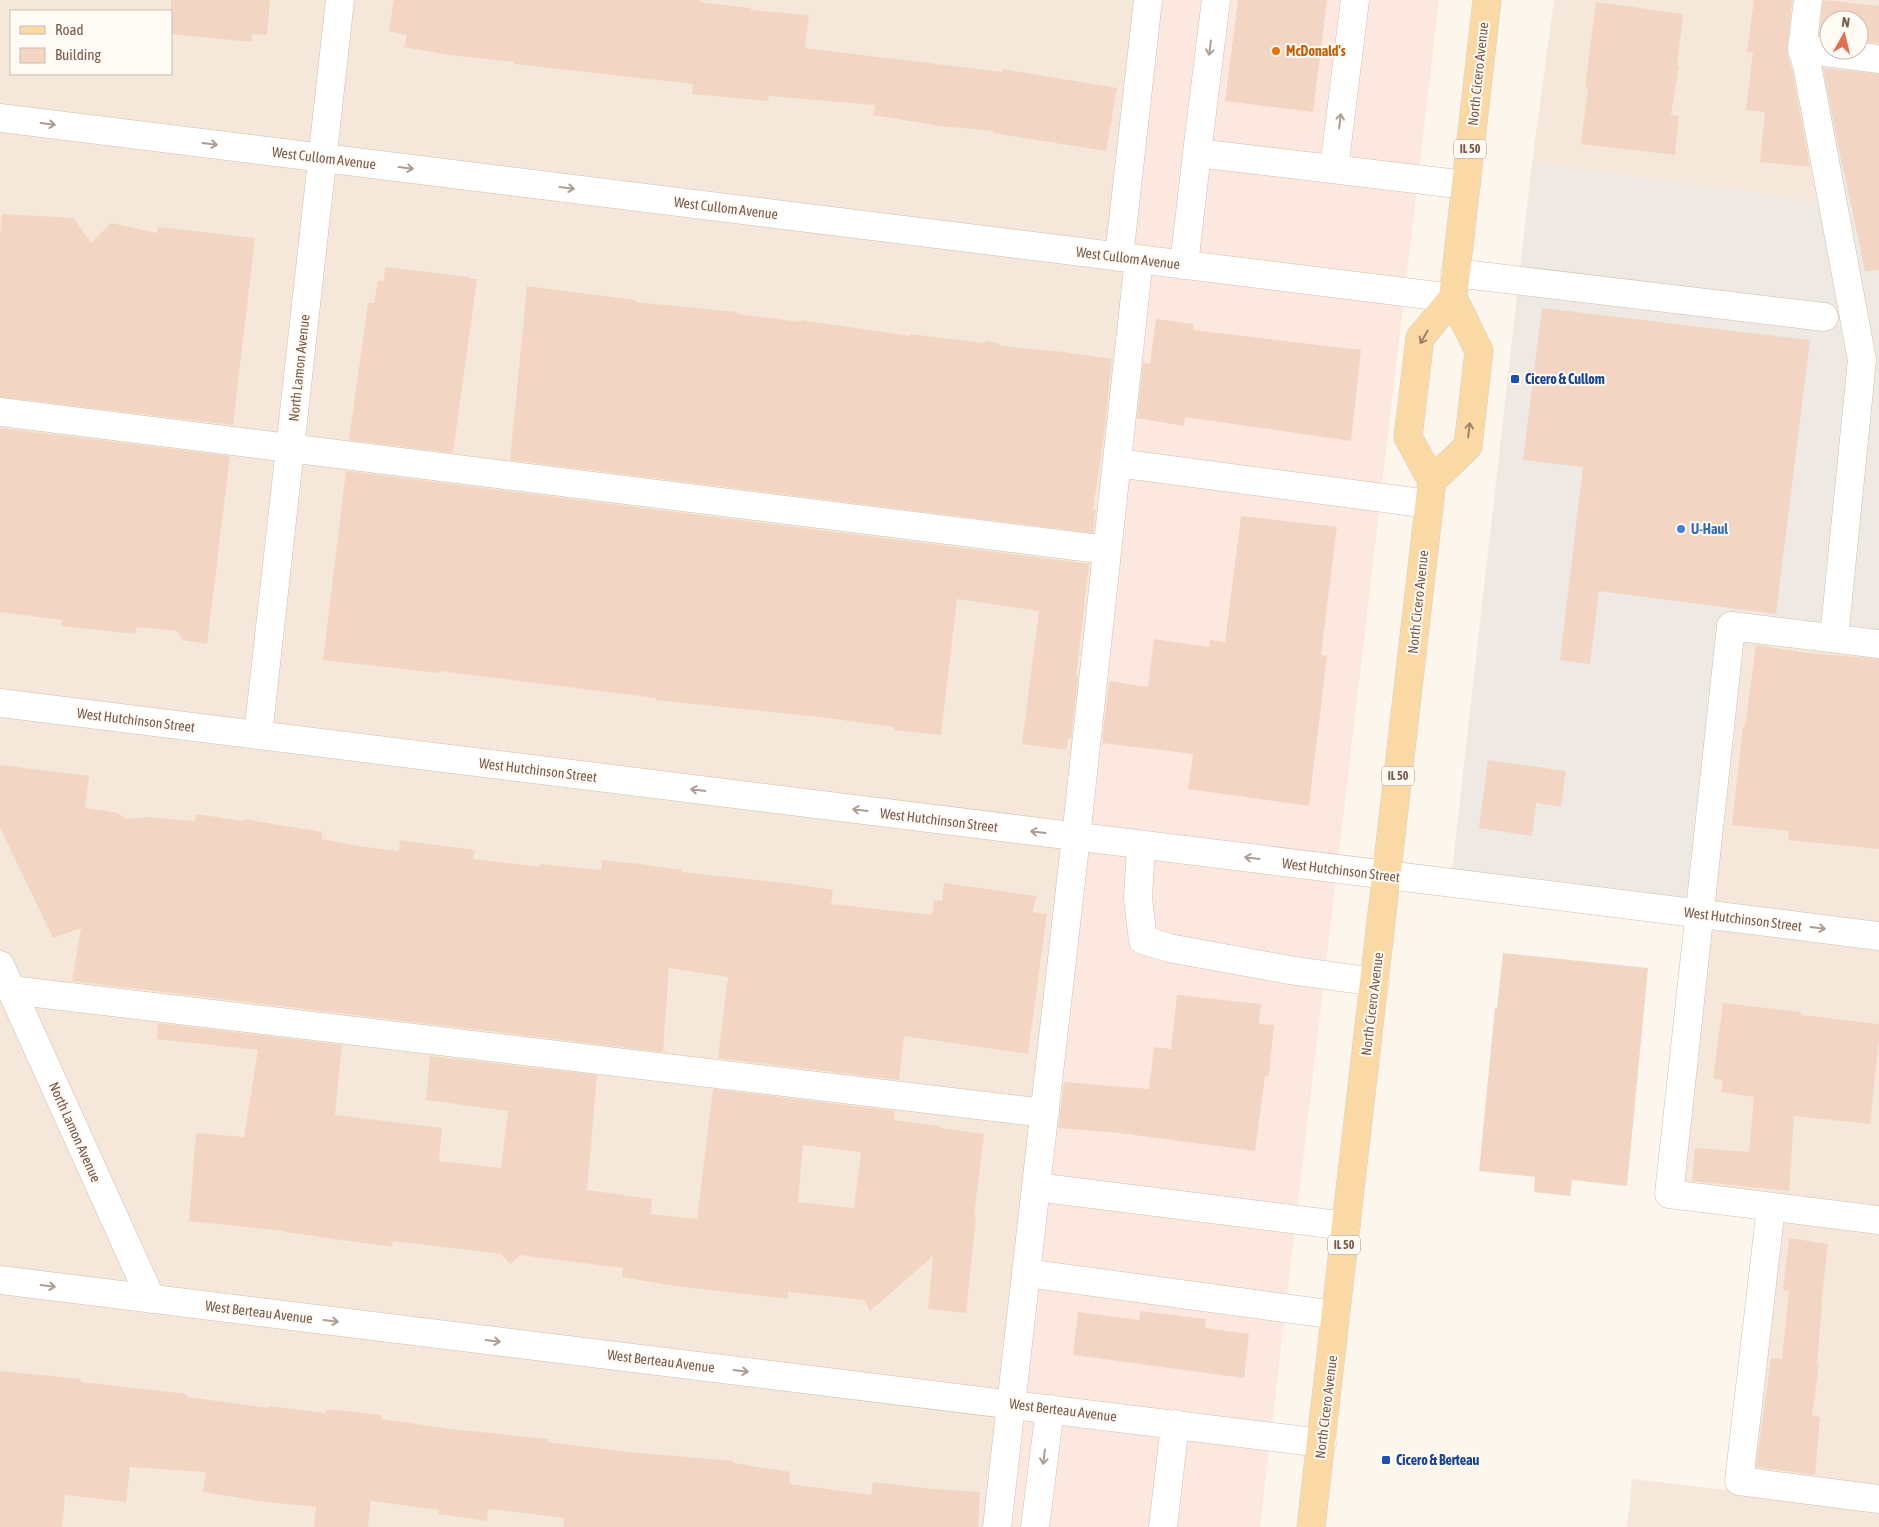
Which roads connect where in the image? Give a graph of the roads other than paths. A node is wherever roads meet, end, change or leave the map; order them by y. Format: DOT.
graph roads {
  1 [pos="340,0"];
  2 [pos="1148,0"];
  3 [pos="1216,0"];
  4 [pos="1355,0"];
  5 [pos="1486,0"];
  6 [pos="1808,0"];
  7 [pos="1802,49"];
  8 [pos="1879,59"];
  9 [pos="0,118"];
  10 [pos="1197,152"];
  11 [pos="323,158"];
  12 [pos="1334,169"];
  13 [pos="1466,184"];
  14 [pos="1129,258"];
  15 [pos="1184,264"];
  16 [pos="1454,285"];
  17 [pos="1824,317"];
  18 [pos="0,412"];
  19 [pos="290,448"];
  20 [pos="1117,463"];
  21 [pos="1430,493"];
  22 [pos="1107,550"];
  23 [pos="1834,638"];
  24 [pos="1879,644"];
  25 [pos="0,703"];
  26 [pos="258,735"];
  27 [pos="1076,837"];
  28 [pos="1141,844"];
  29 [pos="1387,875"];
  30 [pos="1700,914"];
  31 [pos="1879,936"];
  32 [pos="0,965"];
  33 [pos="1374,982"];
  34 [pos="12,990"];
  35 [pos="1045,1113"];
  36 [pos="1036,1187"];
  37 [pos="1771,1207"];
  38 [pos="1879,1220"];
  39 [pos="1346,1226"];
  40 [pos="1026,1273"];
  41 [pos="0,1280"];
  42 [pos="151,1299"];
  43 [pos="1336,1315"];
  44 [pos="1011,1404"];
  45 [pos="1050,1409"];
  46 [pos="1175,1424"];
  47 [pos="1322,1442"];
  48 [pos="1879,1499"];
  49 [pos="997,1527"];
  50 [pos="1035,1527"];
  51 [pos="1163,1527"];
  52 [pos="1311,1527"];
  1 -- 11 [label="street, North Lamon Avenue"];
  2 -- 14 [label="street"];
  3 -- 10 [label="street, one-way"];
  12 -- 4 [label="street, one-way"];
  5 -- 13 [label="main road, North Cicero Avenue / IL 50"];
  6 -- 7 [label="street"];
  7 -- 8 [label="street"];
  7 -- 23 [label="street"];
  9 -- 11 [label="street, West Cullom Avenue, one-way"];
  10 -- 12 [label="street"];
  10 -- 15 [label="street"];
  11 -- 14 [label="street, West Cullom Avenue, one-way"];
  11 -- 19 [label="street, North Lamon Avenue"];
  12 -- 13 [label="street"];
  13 -- 16 [label="main road, North Cicero Avenue / IL 50"];
  14 -- 15 [label="street, West Cullom Avenue"];
  14 -- 20 [label="street"];
  15 -- 16 [label="street, West Cullom Avenue"];
  16 -- 17 [label="street, West Cullom Avenue"];
  16 -- 21 [label="main road, one-way"];
  21 -- 16 [label="main road, one-way"];
  18 -- 19 [label="street"];
  19 -- 22 [label="street"];
  19 -- 26 [label="street, North Lamon Avenue"];
  20 -- 21 [label="street"];
  20 -- 22 [label="street"];
  21 -- 29 [label="main road, North Cicero Avenue / IL 50"];
  22 -- 27 [label="street"];
  23 -- 24 [label="street"];
  23 -- 30 [label="street"];
  25 -- 26 [label="street, West Hutchinson Street"];
  27 -- 26 [label="street, West Hutchinson Street, one-way"];
  27 -- 28 [label="street, West Hutchinson Street"];
  27 -- 35 [label="street"];
  29 -- 28 [label="street, West Hutchinson Street, one-way"];
  28 -- 33 [label="street"];
  29 -- 30 [label="street, West Hutchinson Street"];
  29 -- 33 [label="main road, North Cicero Avenue / IL 50"];
  30 -- 31 [label="street, West Hutchinson Street, one-way"];
  30 -- 37 [label="street"];
  32 -- 34 [label="street, North Lamon Avenue"];
  33 -- 39 [label="main road, North Cicero Avenue / IL 50"];
  34 -- 35 [label="street"];
  34 -- 42 [label="street, North Lamon Avenue"];
  35 -- 36 [label="street"];
  36 -- 39 [label="street"];
  36 -- 40 [label="street"];
  37 -- 38 [label="street"];
  37 -- 48 [label="street"];
  39 -- 43 [label="main road, North Cicero Avenue / IL 50"];
  40 -- 43 [label="street"];
  40 -- 44 [label="street"];
  41 -- 42 [label="street, West Berteau Avenue, one-way"];
  42 -- 44 [label="street, West Berteau Avenue, one-way"];
  43 -- 47 [label="main road, North Cicero Avenue / IL 50"];
  44 -- 45 [label="street, West Berteau Avenue"];
  44 -- 49 [label="street"];
  45 -- 46 [label="street, West Berteau Avenue"];
  45 -- 50 [label="street, one-way"];
  46 -- 47 [label="street, West Berteau Avenue"];
  46 -- 51 [label="street"];
  47 -- 52 [label="main road, North Cicero Avenue / IL 50"];
}
